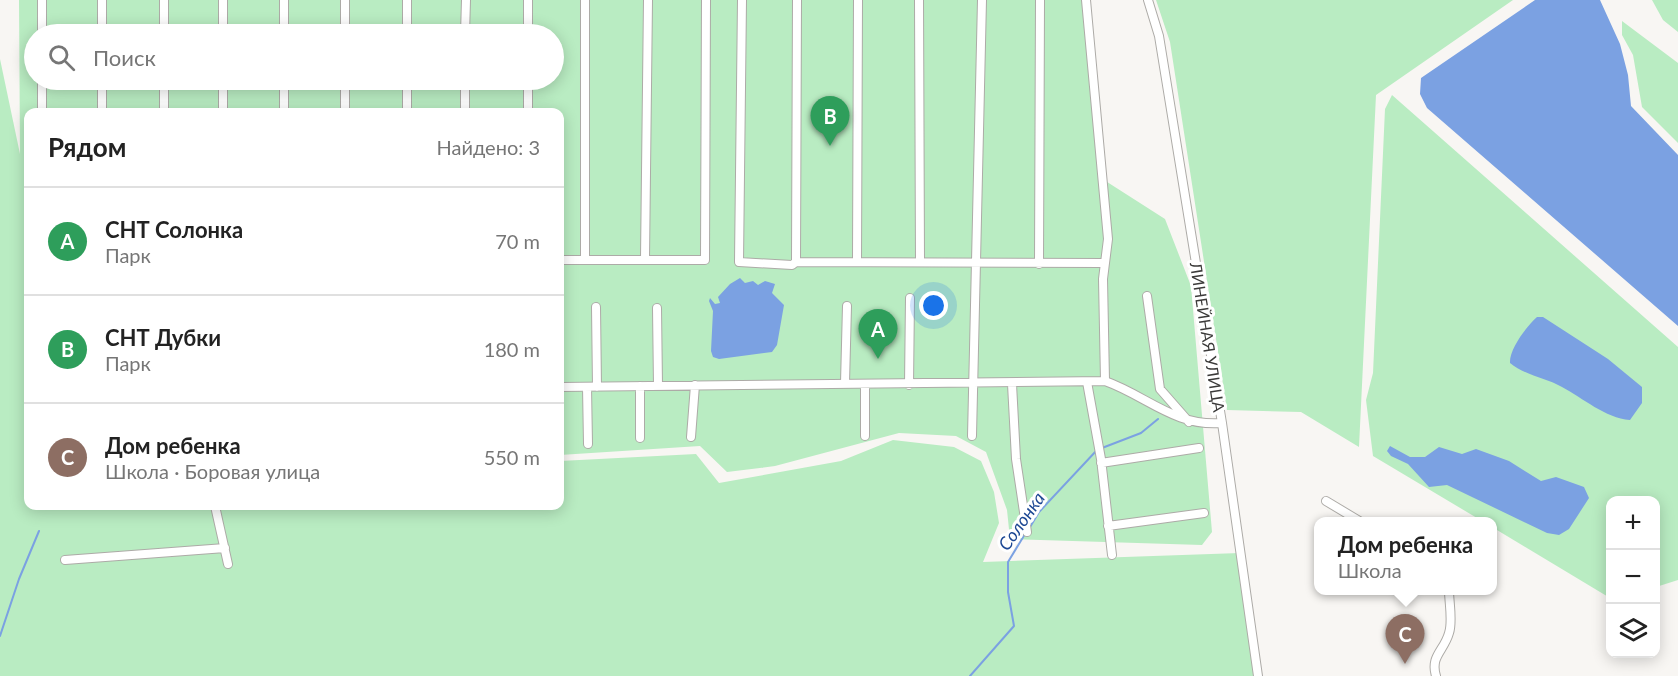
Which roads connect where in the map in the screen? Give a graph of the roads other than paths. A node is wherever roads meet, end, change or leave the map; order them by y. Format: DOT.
graph roads {
  1 [pos="42,0"];
  2 [pos="102,0"];
  3 [pos="164,0"];
  4 [pos="223,0"];
  5 [pos="284,0"];
  6 [pos="345,0"];
  7 [pos="407,0"];
  8 [pos="466,0"];
  9 [pos="528,0"];
  10 [pos="585,0"];
  11 [pos="648,0"];
  12 [pos="706,0"];
  13 [pos="742,0"];
  14 [pos="797,0"];
  15 [pos="858,0"];
  16 [pos="920,0"];
  17 [pos="982,0"];
  18 [pos="1040,0"];
  19 [pos="1086,0"];
  20 [pos="1148,0"];
  21 [pos="42,24"];
  22 [pos="102,24"];
  23 [pos="164,24"];
  24 [pos="223,24"];
  25 [pos="284,24"];
  26 [pos="345,24"];
  27 [pos="407,24"];
  28 [pos="465,24"];
  29 [pos="528,24"];
  30 [pos="42,90"];
  31 [pos="102,90"];
  32 [pos="164,90"];
  33 [pos="223,90"];
  34 [pos="284,90"];
  35 [pos="345,90"];
  36 [pos="407,90"];
  37 [pos="465,90"];
  38 [pos="528,90"];
  39 [pos="42,108"];
  40 [pos="102,108"];
  41 [pos="164,108"];
  42 [pos="223,108"];
  43 [pos="284,108"];
  44 [pos="345,108"];
  45 [pos="407,108"];
  46 [pos="465,108"];
  47 [pos="528,108"];
  48 [pos="645,259"];
  49 [pos="564,260"];
  50 [pos="585,260"];
  51 [pos="796,262"];
  52 [pos="857,262"];
  53 [pos="920,262"];
  54 [pos="978,263"];
  55 [pos="1105,263"];
  56 [pos="1039,264"];
  57 [pos="1147,296"];
  58 [pos="910,298"];
  59 [pos="847,306"];
  60 [pos="596,307"];
  61 [pos="657,308"];
  62 [pos="1105,381"];
  63 [pos="1087,382"];
  64 [pos="844,383"];
  65 [pos="975,384"];
  66 [pos="1012,384"];
  67 [pos="695,385"];
  68 [pos="865,385"];
  69 [pos="909,385"];
  70 [pos="640,386"];
  71 [pos="658,386"];
  72 [pos="564,387"];
  73 [pos="587,387"];
  74 [pos="597,387"];
  75 [pos="1190,422"];
  76 [pos="1222,423"];
  77 [pos="865,436"];
  78 [pos="972,436"];
  79 [pos="691,437"];
  80 [pos="640,438"];
  81 [pos="588,444"];
  82 [pos="1199,448"];
  83 [pos="1101,464"];
  84 [pos="1326,501"];
  85 [pos="216,510"];
  86 [pos="1204,513"];
  87 [pos="1353,517"];
  88 [pos="1108,526"];
  89 [pos="1027,532"];
  90 [pos="225,548"];
  91 [pos="1112,555"];
  92 [pos="65,560"];
  93 [pos="228,564"];
  94 [pos="1449,595"];
  95 [pos="1258,676"];
  96 [pos="1436,676"];
  1 -- 21 [label="street"];
  2 -- 22 [label="street"];
  3 -- 23 [label="street"];
  4 -- 24 [label="street"];
  5 -- 25 [label="street"];
  6 -- 26 [label="street"];
  7 -- 27 [label="street"];
  8 -- 28 [label="street"];
  9 -- 29 [label="street"];
  10 -- 50 [label="street"];
  11 -- 48 [label="street"];
  12 -- 48 [label="street"];
  13 -- 51 [label="street"];
  14 -- 51 [label="street"];
  15 -- 52 [label="street"];
  16 -- 53 [label="street"];
  17 -- 54 [label="street"];
  18 -- 56 [label="street"];
  19 -- 55 [label="street"];
  20 -- 76 [label="street, ЛИНЕЙНАЯ УЛИЦА"];
  30 -- 39 [label="street"];
  31 -- 40 [label="street"];
  32 -- 41 [label="street"];
  33 -- 42 [label="street"];
  34 -- 43 [label="street"];
  35 -- 44 [label="street"];
  36 -- 45 [label="street"];
  37 -- 46 [label="street"];
  38 -- 47 [label="street"];
  48 -- 50 [label="street"];
  49 -- 50 [label="street"];
  51 -- 52 [label="street"];
  52 -- 53 [label="street"];
  53 -- 54 [label="street"];
  54 -- 56 [label="street"];
  54 -- 65 [label="street"];
  55 -- 56 [label="street"];
  55 -- 62 [label="street"];
  57 -- 75 [label="street"];
  58 -- 69 [label="street"];
  59 -- 64 [label="street"];
  60 -- 74 [label="street"];
  61 -- 71 [label="street"];
  62 -- 63 [label="street"];
  62 -- 75 [label="street"];
  63 -- 66 [label="street"];
  63 -- 83 [label="street"];
  64 -- 67 [label="street"];
  64 -- 68 [label="street"];
  65 -- 66 [label="street"];
  65 -- 69 [label="street"];
  65 -- 78 [label="street"];
  66 -- 89 [label="street"];
  67 -- 71 [label="street"];
  67 -- 79 [label="street"];
  68 -- 69 [label="street"];
  68 -- 77 [label="street"];
  70 -- 71 [label="street"];
  70 -- 74 [label="street"];
  70 -- 80 [label="street"];
  72 -- 73 [label="street"];
  73 -- 74 [label="street"];
  73 -- 81 [label="street"];
  75 -- 76 [label="street"];
  76 -- 95 [label="street, ЛИНЕЙНАЯ УЛИЦА"];
  82 -- 83 [label="street"];
  83 -- 88 [label="street"];
  84 -- 87 [label="street"];
  85 -- 90 [label="street"];
  86 -- 88 [label="street"];
  88 -- 91 [label="street"];
  90 -- 92 [label="street"];
  90 -- 93 [label="street"];
  94 -- 96 [label="street"];
}
